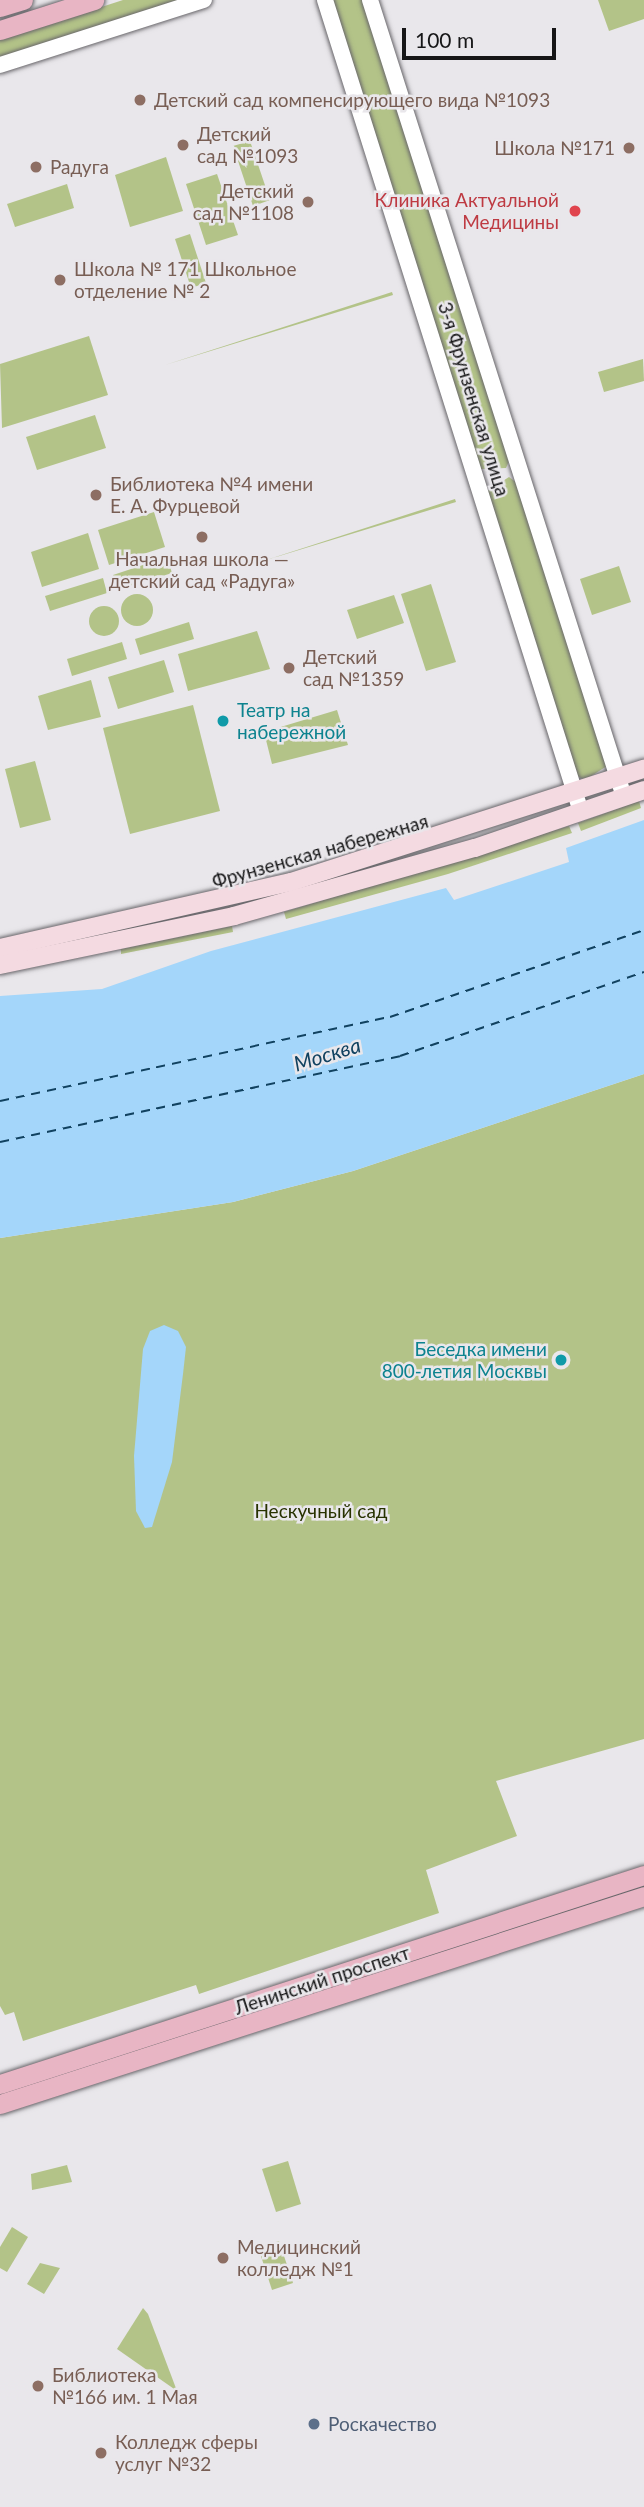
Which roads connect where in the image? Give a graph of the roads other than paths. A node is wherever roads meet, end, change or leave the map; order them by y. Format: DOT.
graph roads {
  1 [pos="23,0"];
  2 [pos="94,0"];
  3 [pos="204,0"];
  4 [pos="325,0"];
  5 [pos="370,0"];
  6 [pos="0,7"];
  7 [pos="0,30"];
  8 [pos="0,65"];
  9 [pos="644,769"];
  10 [pos="618,779"];
  11 [pos="644,790"];
  12 [pos="575,794"];
  13 [pos="624,797"];
  14 [pos="581,812"];
  15 [pos="0,948"];
  16 [pos="0,965"];
  17 [pos="644,1875"];
  18 [pos="644,1896"];
  19 [pos="0,2084"];
  20 [pos="0,2104"];
  1 -- 6 [label="main road"];
  2 -- 7 [label="main road"];
  3 -- 8 [label="street"];
  4 -- 12 [label="street, 3-я Фрунзенская улица"];
  5 -- 10 [label="street, 3-я Фрунзенская улица"];
  9 -- 10 [label="main road, Фрунзенская набережная"];
  10 -- 12 [label="main road, Фрунзенская набережная"];
  10 -- 13 [label="street, 3-я Фрунзенская улица"];
  11 -- 13 [label="main road, Фрунзенская набережная"];
  12 -- 14 [label="street, 3-я Фрунзенская улица"];
  12 -- 15 [label="main road, Фрунзенская набережная"];
  13 -- 14 [label="main road, Фрунзенская набережная"];
  14 -- 16 [label="main road, Фрунзенская набережная"];
  17 -- 19 [label="main road, Ленинский проспект"];
  18 -- 20 [label="main road, Ленинский проспект"];
}
